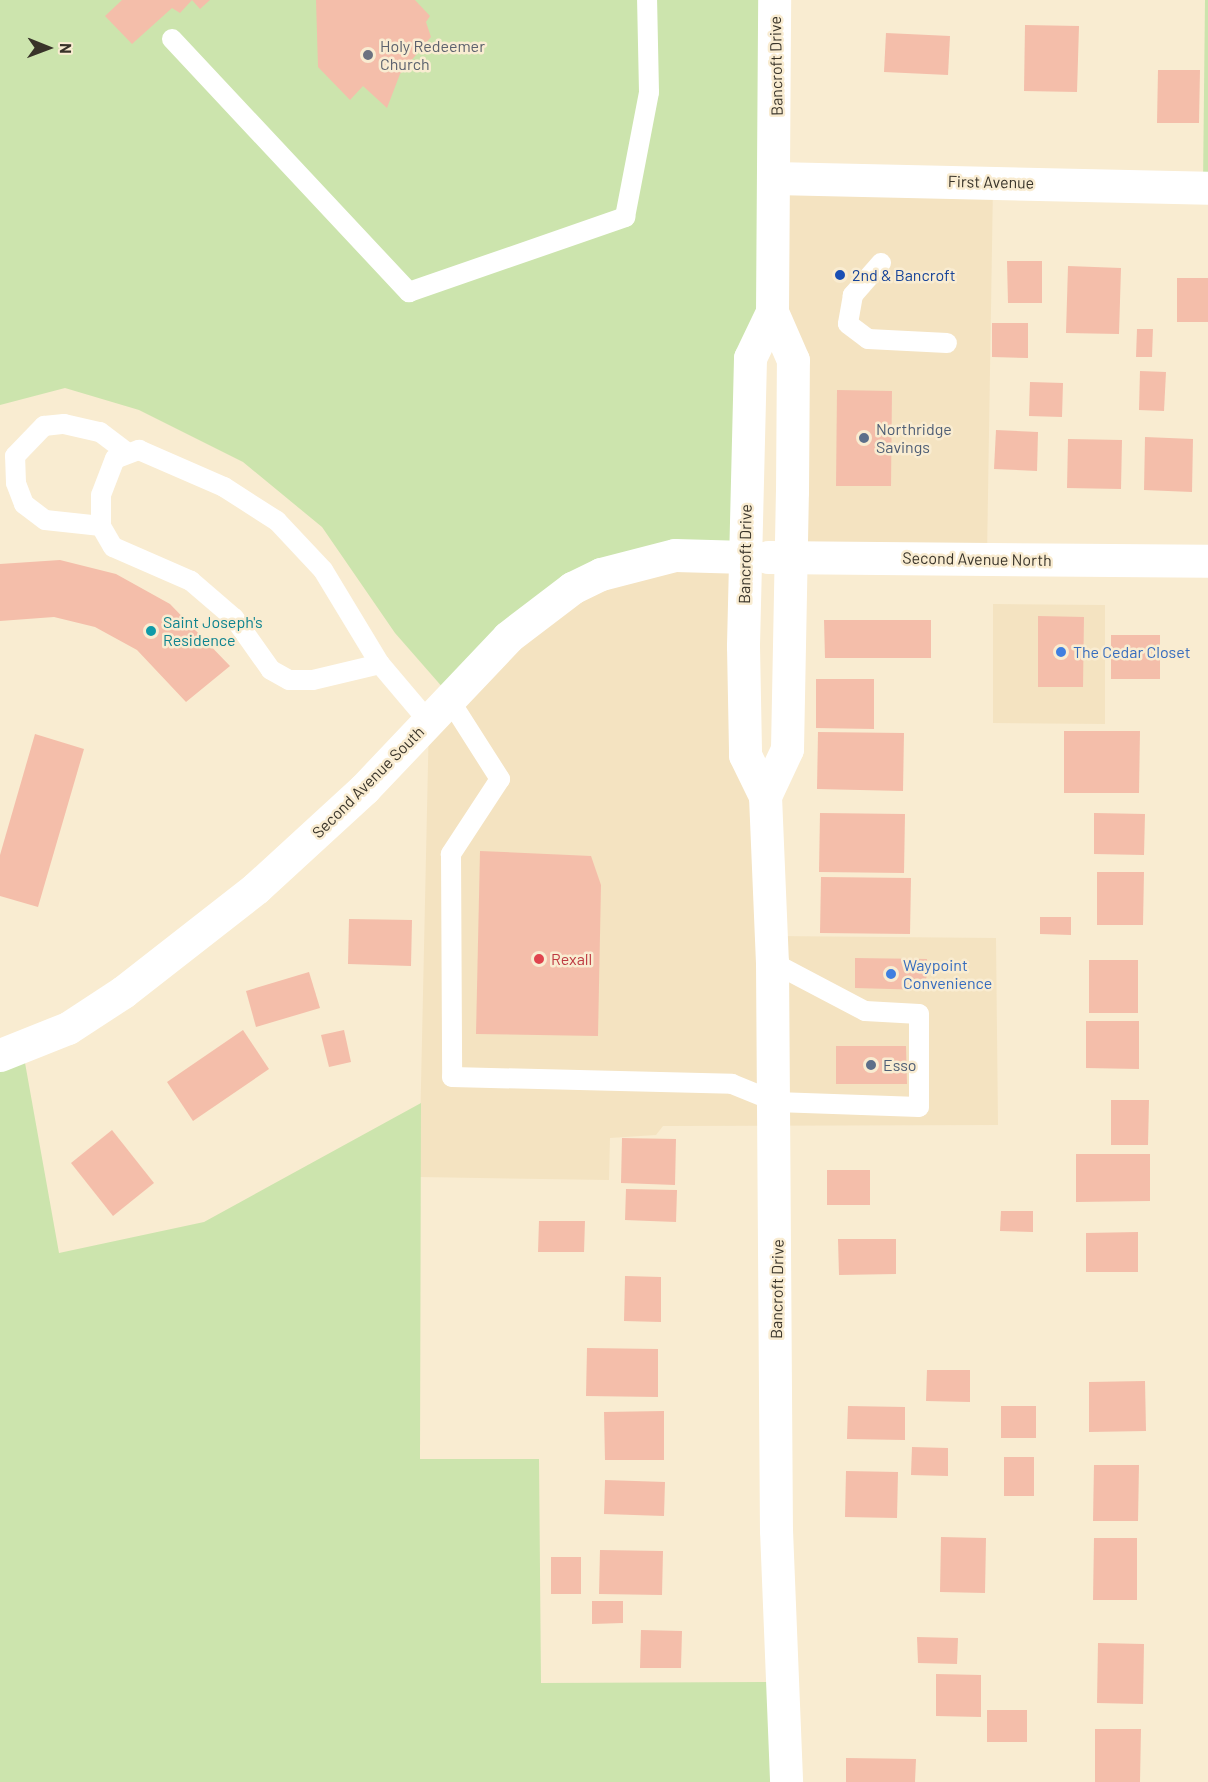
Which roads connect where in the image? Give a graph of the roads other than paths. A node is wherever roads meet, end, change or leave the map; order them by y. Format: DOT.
graph roads {
  1 [pos="647,0"];
  2 [pos="774,0"];
  3 [pos="172,39"];
  4 [pos="774,178"];
  5 [pos="1208,188"];
  6 [pos="881,263"];
  7 [pos="772,312"];
  8 [pos="947,343"];
  9 [pos="124,451"];
  10 [pos="101,526"];
  11 [pos="746,557"];
  12 [pos="790,558"];
  13 [pos="1208,561"];
  14 [pos="381,664"];
  15 [pos="439,710"];
  16 [pos="765,796"];
  17 [pos="772,962"];
  18 [pos="0,1055"];
  19 [pos="777,1102"];
  20 [pos="786,1782"];
  1 -- 3 [label="lane"];
  2 -- 4 [label="main road, Bancroft Drive"];
  4 -- 5 [label="main road, First Avenue"];
  4 -- 7 [label="main road, Bancroft Drive"];
  6 -- 8 [label="lane"];
  7 -- 11 [label="main road, Bancroft Drive"];
  7 -- 12 [label="main road, Bancroft Drive"];
  9 -- 10 [label="lane"];
  9 -- 10 [label="lane"];
  9 -- 14 [label="lane"];
  10 -- 14 [label="lane"];
  11 -- 12 [label="main road, Second Avenue North"];
  11 -- 15 [label="main road, Second Avenue South"];
  11 -- 16 [label="main road, Bancroft Drive"];
  12 -- 13 [label="main road, Second Avenue North"];
  12 -- 16 [label="main road, Bancroft Drive"];
  14 -- 15 [label="lane"];
  15 -- 18 [label="main road, Second Avenue South"];
  15 -- 19 [label="lane"];
  16 -- 17 [label="main road, Bancroft Drive"];
  17 -- 19 [label="main road, Bancroft Drive"];
  17 -- 19 [label="lane"];
  19 -- 20 [label="main road, Bancroft Drive"];
}
